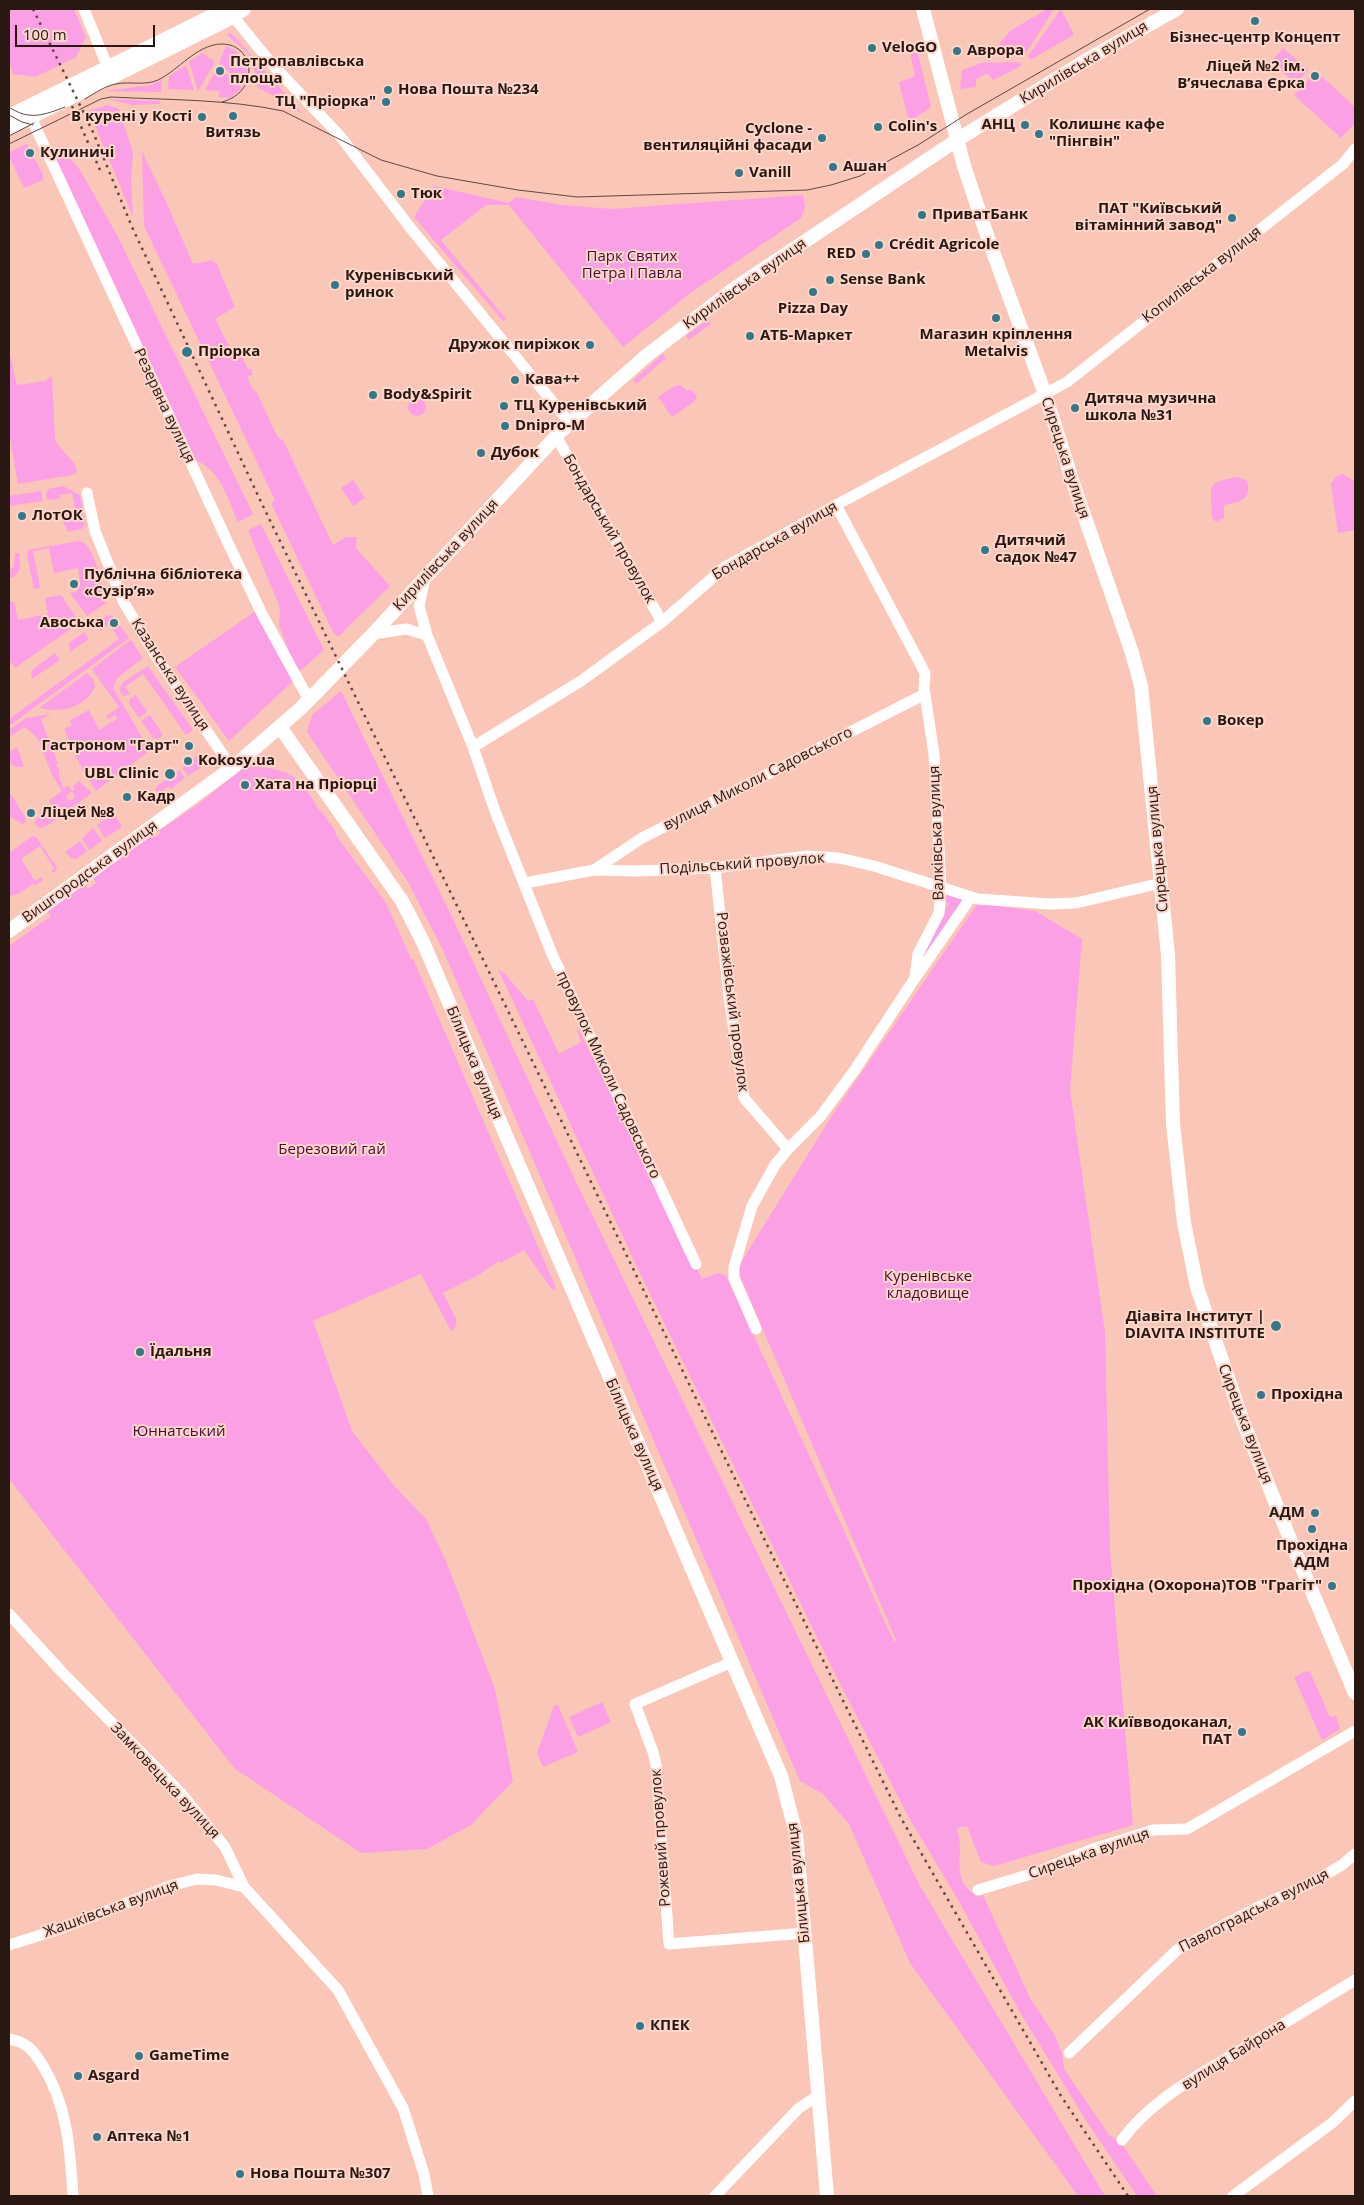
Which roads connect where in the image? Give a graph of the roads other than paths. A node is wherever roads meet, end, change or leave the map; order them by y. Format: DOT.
graph roads {
  1 [pos="84,9"];
  2 [pos="923,9"];
  3 [pos="1177,9"];
  4 [pos="232,11"];
  5 [pos="108,68"];
  6 [pos="30,114"];
  7 [pos="9,116"];
  8 [pos="9,128"];
  9 [pos="957,140"];
  10 [pos="1355,150"];
  11 [pos="1045,394"];
  12 [pos="569,422"];
  13 [pos="556,436"];
  14 [pos="87,493"];
  15 [pos="836,505"];
  16 [pos="425,576"];
  17 [pos="662,622"];
  18 [pos="373,634"];
  19 [pos="427,635"];
  20 [pos="925,694"];
  21 [pos="309,700"];
  22 [pos="280,727"];
  23 [pos="473,747"];
  24 [pos="232,768"];
  25 [pos="715,868"];
  26 [pos="594,870"];
  27 [pos="525,883"];
  28 [pos="1161,883"];
  29 [pos="941,887"];
  30 [pos="971,897"];
  31 [pos="9,931"];
  32 [pos="915,978"];
  33 [pos="788,1149"];
  34 [pos="696,1264"];
  35 [pos="756,1329"];
  36 [pos="9,1614"];
  37 [pos="732,1662"];
  38 [pos="1355,1693"];
  39 [pos="1355,1731"];
  40 [pos="1355,1854"];
  41 [pos="244,1888"];
  42 [pos="978,1890"];
  43 [pos="805,1933"];
  44 [pos="9,1945"];
  45 [pos="1355,1980"];
  46 [pos="9,2039"];
  47 [pos="1069,2054"];
  48 [pos="819,2095"];
  49 [pos="1355,2101"];
  50 [pos="1122,2140"];
  51 [pos="73,2196"];
  52 [pos="428,2196"];
  53 [pos="715,2196"];
  54 [pos="827,2196"];
  55 [pos="1234,2196"];
  1 -- 5 [label="street"];
  2 -- 9 [label="main road, Сирецька вулиця"];
  3 -- 9 [label="main road, Кирилівська вулиця"];
  4 -- 5 [label="main road"];
  4 -- 6 [label="main road"];
  4 -- 12 [label="street"];
  5 -- 6 [label="main road"];
  6 -- 7 [label="main road"];
  6 -- 8 [label="main road"];
  6 -- 21 [label="street, Резервна вулиця"];
  9 -- 11 [label="main road, Сирецька вулиця"];
  9 -- 12 [label="main road, Кирилівська вулиця"];
  10 -- 11 [label="street, Копилівська вулиця"];
  11 -- 15 [label="street, Бондарська вулиця"];
  11 -- 28 [label="main road, Сирецька вулиця"];
  12 -- 13 [label="main road, Кирилівська вулиця"];
  13 -- 16 [label="main road, Кирилівська вулиця"];
  13 -- 17 [label="street, Бондарський провулок"];
  14 -- 24 [label="street, Казанська вулиця"];
  15 -- 17 [label="street, Бондарська вулиця"];
  15 -- 20 [label="street, Валківська вулиця"];
  16 -- 18 [label="main road, Кирилівська вулиця"];
  16 -- 19 [label="street"];
  17 -- 23 [label="street, Бондарська вулиця"];
  18 -- 19 [label="street"];
  18 -- 21 [label="main road, Вишгородська вулиця"];
  19 -- 23 [label="street"];
  20 -- 26 [label="street, вулиця Миколи Садовського"];
  20 -- 29 [label="street, Валківська вулиця"];
  21 -- 22 [label="main road, Вишгородська вулиця"];
  22 -- 24 [label="main road, Вишгородська вулиця"];
  22 -- 37 [label="main road, Білицька вулиця"];
  23 -- 27 [label="street"];
  24 -- 31 [label="main road, Вишгородська вулиця"];
  25 -- 26 [label="street, Подільський провулок"];
  25 -- 29 [label="street, Подільський провулок"];
  25 -- 33 [label="street, Розважівський провулок"];
  26 -- 27 [label="street, Подільський провулок"];
  27 -- 34 [label="street, провулок Миколи Садовського"];
  28 -- 30 [label="street, Подільський провулок"];
  28 -- 38 [label="main road, Сирецька вулиця"];
  29 -- 30 [label="street, Подільський провулок"];
  29 -- 32 [label="street, Валківська вулиця"];
  30 -- 32 [label="street"];
  32 -- 33 [label="street, Валківська вулиця"];
  33 -- 35 [label="street, Валківська вулиця"];
  36 -- 41 [label="street, Замковецька вулиця"];
  37 -- 43 [label="main road, Білицька вулиця"];
  37 -- 43 [label="street, Рожевий провулок"];
  39 -- 42 [label="street, Сирецька вулиця"];
  40 -- 47 [label="street, Павлоградська вулиця"];
  41 -- 44 [label="street, Жашківська вулиця"];
  41 -- 52 [label="street, Замковецька вулиця"];
  43 -- 48 [label="main road, Білицька вулиця"];
  45 -- 50 [label="street, вулиця Байрона"];
  46 -- 51 [label="street"];
  48 -- 53 [label="street"];
  48 -- 54 [label="main road, Білицька вулиця"];
  49 -- 55 [label="street"];
}
